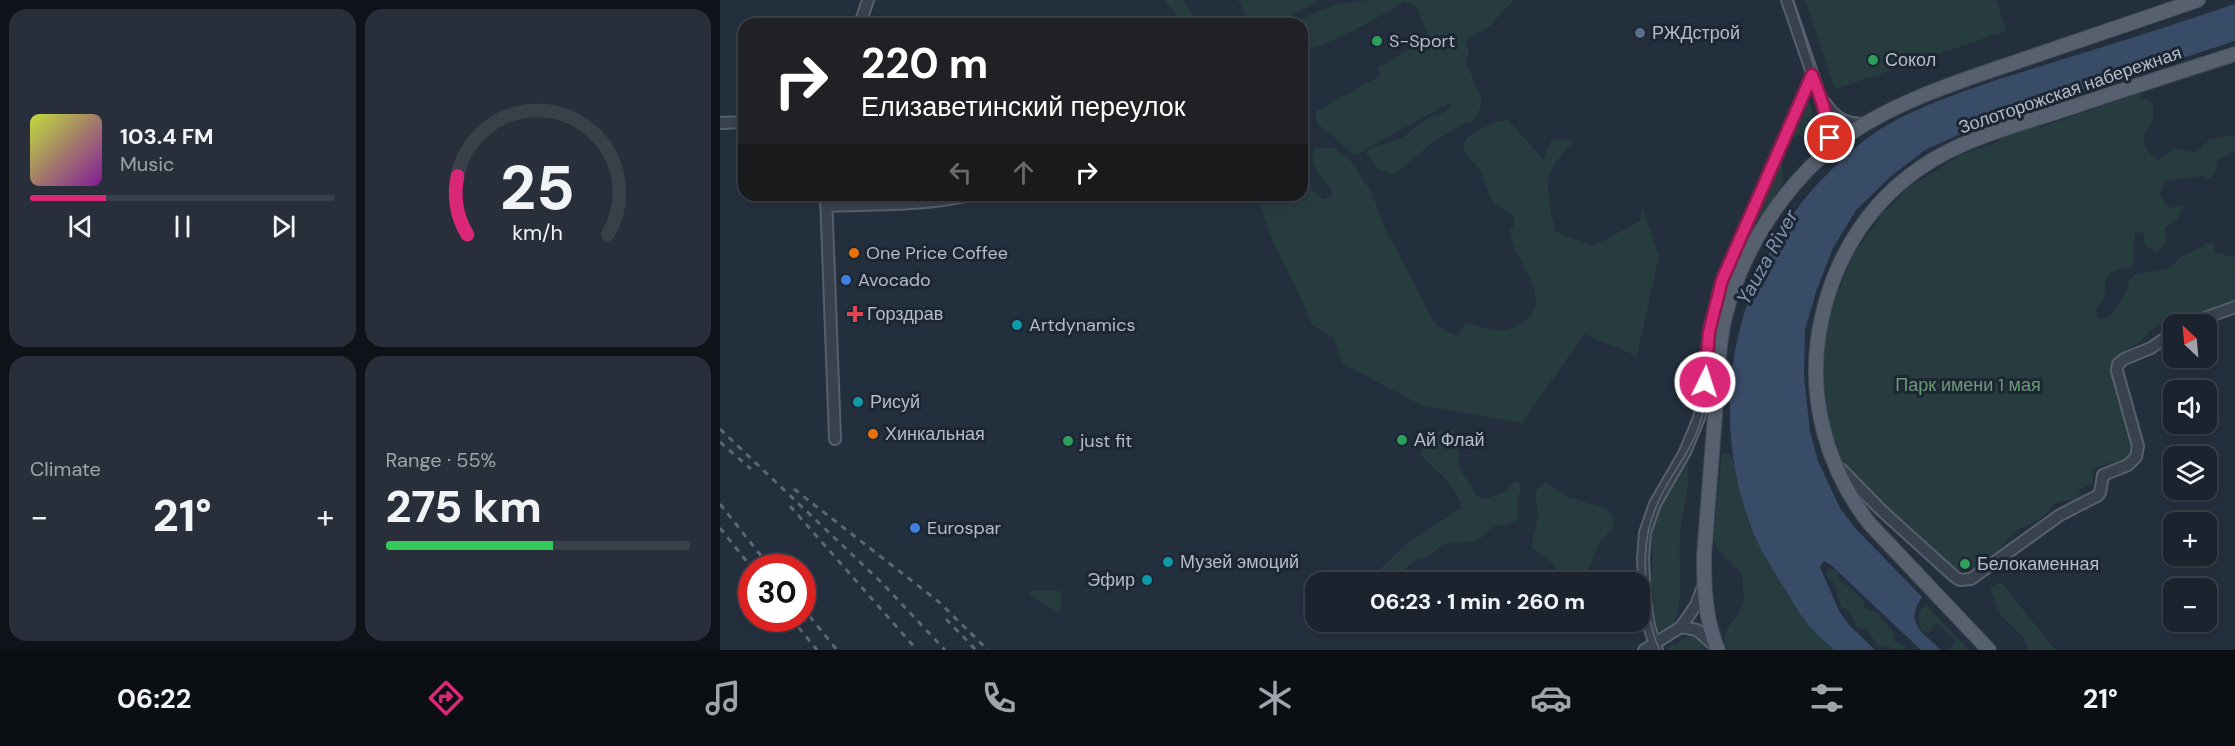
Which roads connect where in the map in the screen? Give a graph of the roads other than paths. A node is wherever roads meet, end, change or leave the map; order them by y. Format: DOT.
graph roads {
  1 [pos="868,0"];
  2 [pos="1787,0"];
  3 [pos="2198,0"];
  4 [pos="862,18"];
  5 [pos="2235,54"];
  6 [pos="1812,75"];
  7 [pos="1818,93"];
  8 [pos="738,122"];
  9 [pos="720,123"];
  10 [pos="1866,124"];
  11 [pos="1831,149"];
  12 [pos="826,201"];
  13 [pos="914,201"];
  14 [pos="2235,307"];
  15 [pos="2216,314"];
  16 [pos="2163,340"];
  17 [pos="835,438"];
  18 [pos="1833,460"];
  19 [pos="1881,510"];
  20 [pos="1869,523"];
  21 [pos="1703,587"];
  22 [pos="1681,627"];
  23 [pos="1655,647"];
  24 [pos="1644,650"];
  25 [pos="1718,650"];
  26 [pos="1989,650"];
  1 -- 4 [label="street"];
  2 -- 6 [label="street"];
  3 -- 10 [label="main road"];
  5 -- 18 [label="main road, Золоторожская набережная"];
  6 -- 7 [label="street"];
  6 -- 23 [label="street"];
  7 -- 10 [label="street"];
  7 -- 11 [label="street"];
  8 -- 9 [label="street"];
  10 -- 11 [label="main road"];
  11 -- 21 [label="main road"];
  12 -- 13 [label="street"];
  12 -- 17 [label="street"];
  14 -- 15 [label="street"];
  16 -- 19 [label="street"];
  18 -- 19 [label="street"];
  18 -- 20 [label="main road, Золоторожская набережная"];
  19 -- 20 [label="street"];
  20 -- 26 [label="main road, Золоторожская набережная"];
  21 -- 22 [label="street"];
  21 -- 25 [label="main road"];
  22 -- 23 [label="street"];
  22 -- 25 [label="street"];
  23 -- 24 [label="street"];
}
